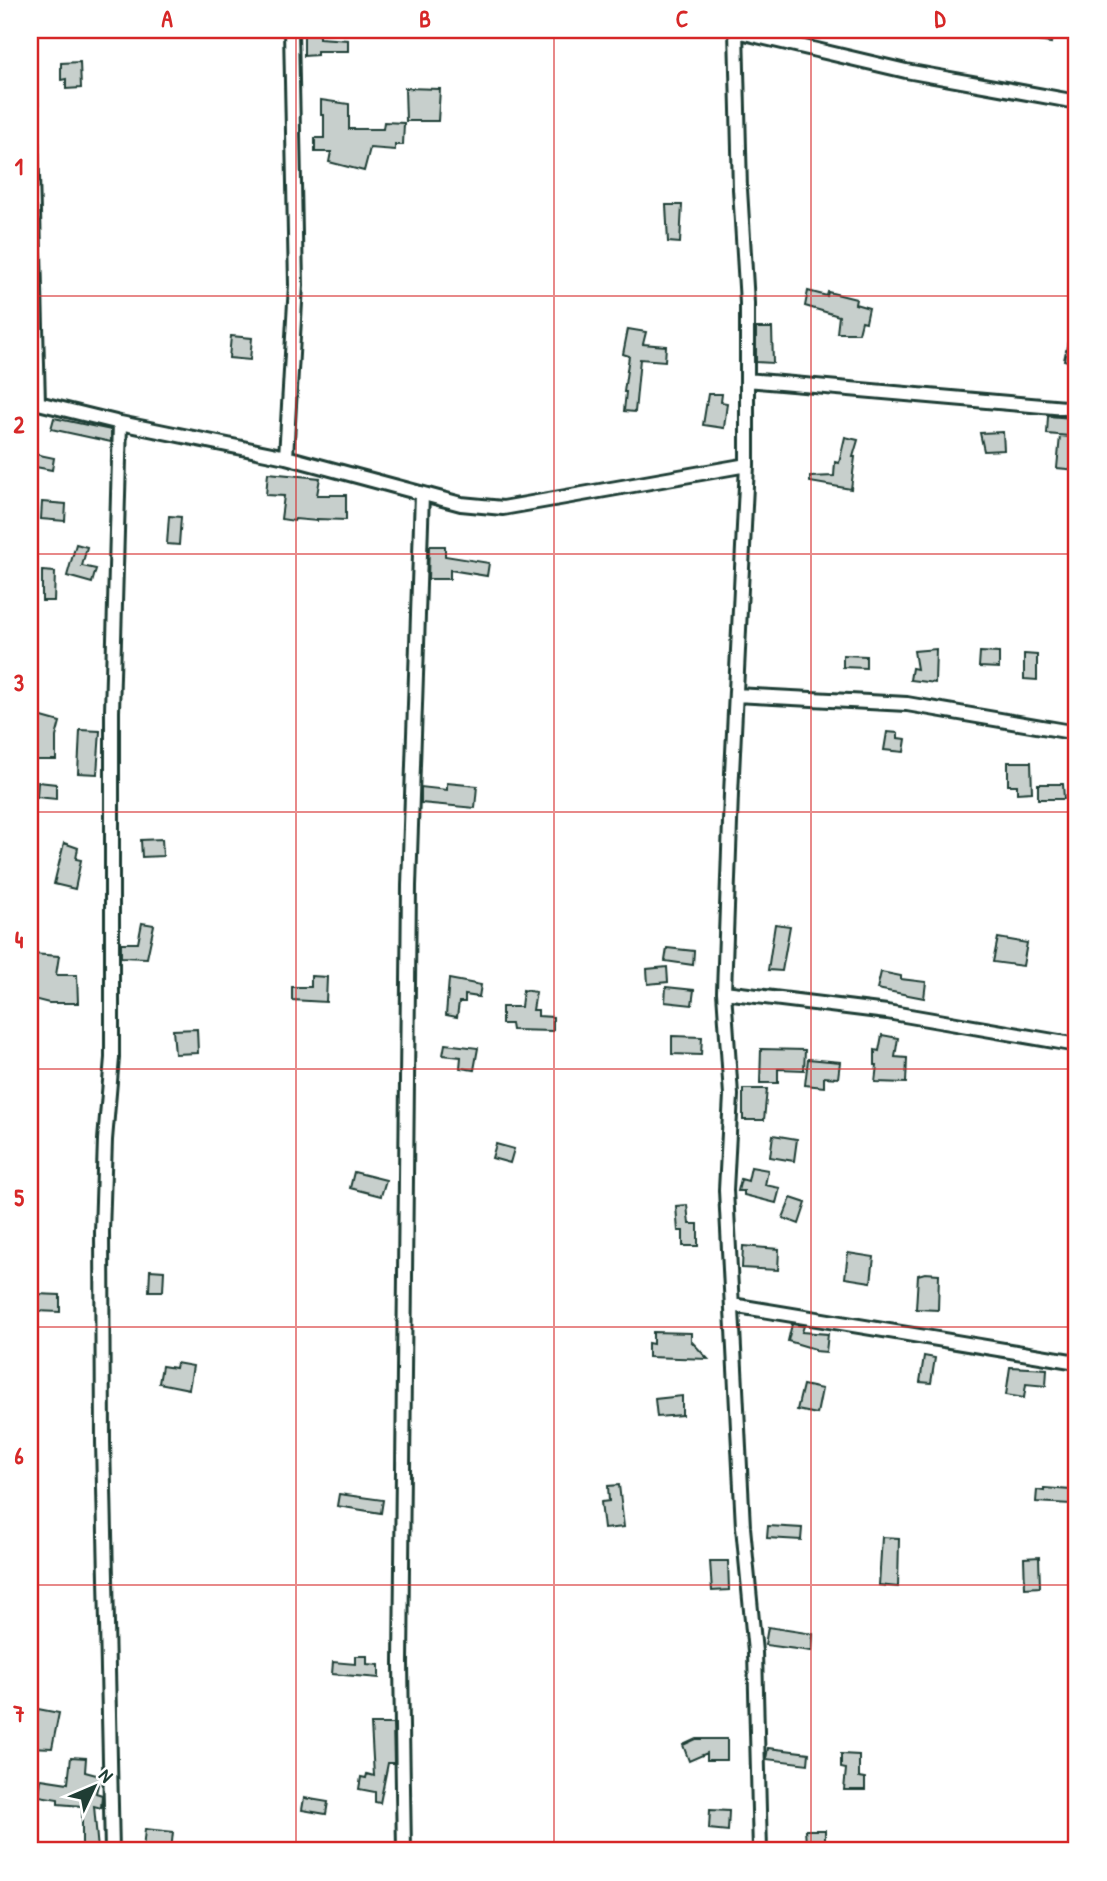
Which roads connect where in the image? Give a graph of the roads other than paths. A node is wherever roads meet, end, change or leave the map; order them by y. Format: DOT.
graph roads {
  1 [pos="291,30"];
  2 [pos="736,30"];
  3 [pos="30,99"];
  4 [pos="1077,102"];
  5 [pos="747,380"];
  6 [pos="34,402"];
  7 [pos="1077,409"];
  8 [pos="120,423"];
  9 [pos="286,457"];
  10 [pos="747,465"];
  11 [pos="422,494"];
  12 [pos="736,695"];
  13 [pos="1077,733"];
  14 [pos="724,992"];
  15 [pos="1077,1045"];
  16 [pos="732,1305"];
  17 [pos="1077,1362"];
  18 [pos="112,1851"];
  19 [pos="404,1851"];
  20 [pos="760,1851"];
  1 -- 9 [label="street"];
  2 -- 4 [label="street"];
  2 -- 5 [label="street"];
  3 -- 6 [label="street"];
  5 -- 7 [label="street"];
  5 -- 10 [label="street"];
  6 -- 8 [label="street"];
  8 -- 9 [label="street"];
  8 -- 18 [label="street"];
  9 -- 11 [label="street"];
  10 -- 11 [label="street"];
  10 -- 12 [label="street"];
  11 -- 19 [label="street"];
  12 -- 13 [label="street"];
  12 -- 14 [label="street"];
  14 -- 15 [label="street"];
  14 -- 16 [label="street"];
  16 -- 17 [label="street"];
  16 -- 20 [label="street"];
}
